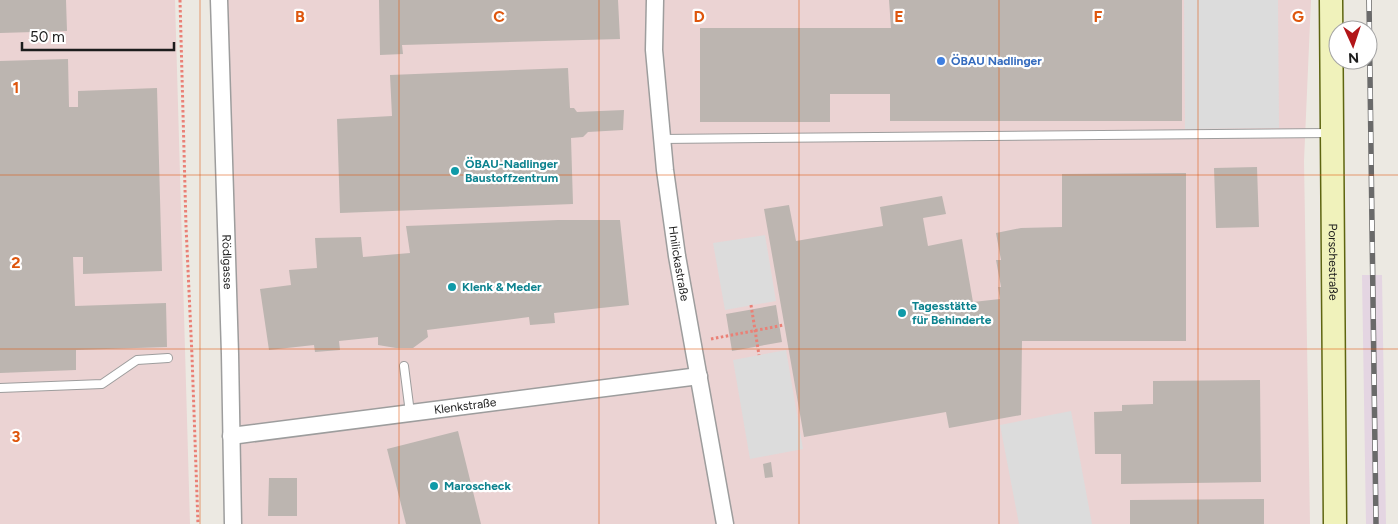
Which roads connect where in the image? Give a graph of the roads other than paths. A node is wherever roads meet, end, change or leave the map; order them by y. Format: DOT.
graph roads {
  1 [pos="219,0"];
  2 [pos="655,0"];
  3 [pos="1331,0"];
  4 [pos="1333,133"];
  5 [pos="662,139"];
  6 [pos="168,358"];
  7 [pos="404,366"];
  8 [pos="699,376"];
  9 [pos="0,388"];
  10 [pos="410,413"];
  11 [pos="231,436"];
  12 [pos="233,524"];
  13 [pos="725,524"];
  14 [pos="1335,524"];
  1 -- 11 [label="street, Rödlgasse"];
  2 -- 5 [label="street, Hnilickastraße"];
  3 -- 4 [label="street, Porschestraße"];
  4 -- 5 [label="lane"];
  4 -- 14 [label="street, Porschestraße"];
  5 -- 8 [label="street, Hnilickastraße"];
  6 -- 9 [label="lane"];
  7 -- 10 [label="lane"];
  8 -- 10 [label="street, Klenkstraße"];
  8 -- 13 [label="street, Hnilickastraße"];
  10 -- 11 [label="street, Klenkstraße"];
  11 -- 12 [label="street, Rödlgasse"];
}
